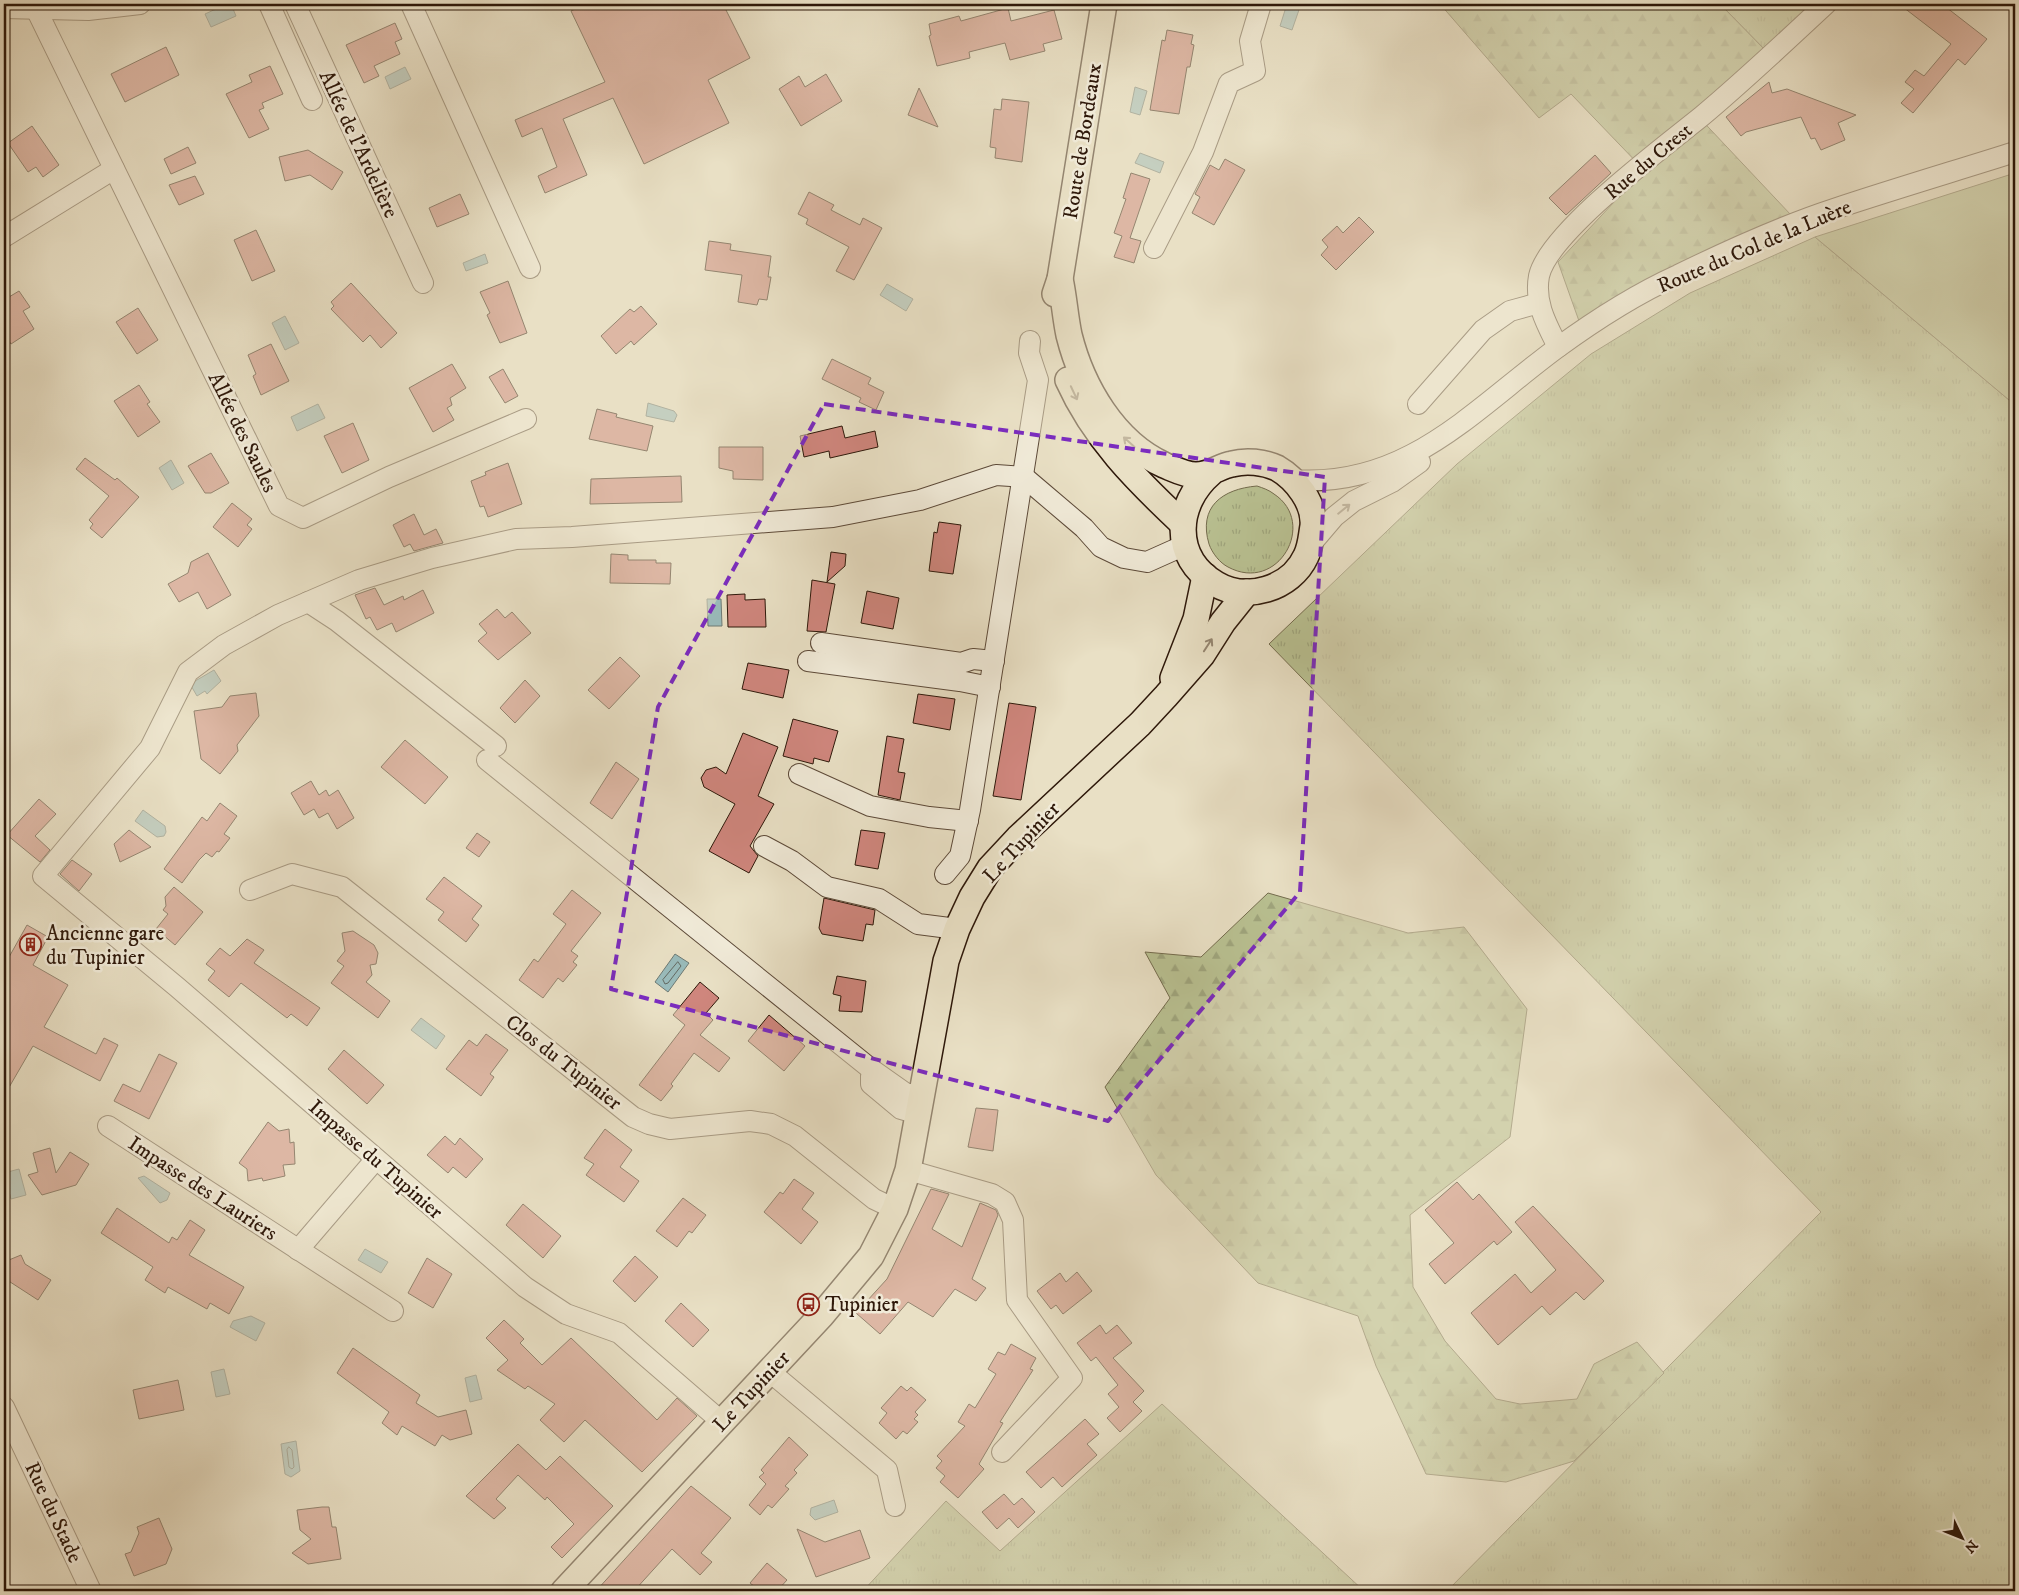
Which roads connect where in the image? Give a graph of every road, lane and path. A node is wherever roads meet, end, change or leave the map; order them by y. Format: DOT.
graph roads {
  1 [pos="140,4"];
  2 [pos="269,4"];
  3 [pos="295,4"];
  4 [pos="411,4"];
  5 [pos="1104,4"];
  6 [pos="1261,4"];
  7 [pos="1826,4"];
  8 [pos="4,8"];
  9 [pos="36,9"];
  10 [pos="312,100"];
  11 [pos="2015,152"];
  12 [pos="114,169"];
  13 [pos="4,237"];
  14 [pos="1154,248"];
  15 [pos="530,268"];
  16 [pos="1060,279"];
  17 [pos="423,283"];
  18 [pos="1539,303"];
  19 [pos="1030,341"];
  20 [pos="1558,348"];
  21 [pos="1418,404"];
  22 [pos="526,419"];
  23 [pos="1467,419"];
  24 [pos="1211,473"];
  25 [pos="1024,478"];
  26 [pos="1294,480"];
  27 [pos="1184,534"];
  28 [pos="1311,544"];
  29 [pos="1205,576"];
  30 [pos="1247,592"];
  31 [pos="308,602"];
  32 [pos="820,643"];
  33 [pos="808,661"];
  34 [pos="994,661"];
  35 [pos="990,687"];
  36 [pos="1166,696"];
  37 [pos="799,774"];
  38 [pos="968,821"];
  39 [pos="764,846"];
  40 [pos="945,874"];
  41 [pos="250,890"];
  42 [pos="957,929"];
  43 [pos="920,1105"];
  44 [pos="108,1126"];
  45 [pos="376,1159"];
  46 [pos="908,1170"];
  47 [pos="895,1208"];
  48 [pos="298,1250"];
  49 [pos="393,1311"];
  50 [pos="769,1371"];
  51 [pos="4,1407"];
  52 [pos="722,1422"];
  53 [pos="1002,1452"];
  54 [pos="895,1506"];
  55 [pos="91,1591"];
  56 [pos="564,1591"];
  1 -- 9 [label="street"];
  2 -- 10 [label="street"];
  3 -- 17 [label="street, Allée de l'Ardelière"];
  4 -- 15 [label="street"];
  5 -- 16 [label="main road, Route de Bordeaux"];
  6 -- 14 [label="street"];
  7 -- 18 [label="street, Rue du Crest"];
  8 -- 9 [label="street"];
  9 -- 12 [label="street, Allée des Saules"];
  11 -- 20 [label="street, Route du Col de la Luère"];
  12 -- 13 [label="street"];
  12 -- 22 [label="street, Allée des Saules"];
  24 -- 16 [label="main road, Route de Bordeaux, one-way"];
  16 -- 27 [label="main road, Route de Bordeaux, one-way"];
  18 -- 20 [label="street, Rue du Crest"];
  18 -- 21 [label="street"];
  19 -- 25 [label="street, Le Tupinier"];
  20 -- 23 [label="street, Route du Col de la Luère"];
  23 -- 26 [label="street, Route du Col de la Luère"];
  28 -- 23 [label="street, Route du Col de la Luère, one-way"];
  24 -- 26 [label="main road"];
  24 -- 27 [label="main road"];
  25 -- 27 [label="street"];
  25 -- 31 [label="street"];
  25 -- 34 [label="street, Le Tupinier"];
  26 -- 28 [label="main road"];
  27 -- 29 [label="main road"];
  28 -- 30 [label="main road"];
  29 -- 30 [label="main road"];
  29 -- 36 [label="main road"];
  36 -- 30 [label="main road, Le Tupinier, one-way"];
  31 -- 43 [label="street"];
  31 -- 45 [label="street, Impasse du Tupinier"];
  32 -- 34 [label="street"];
  33 -- 35 [label="street"];
  34 -- 35 [label="street, Le Tupinier"];
  35 -- 38 [label="street, Le Tupinier"];
  36 -- 42 [label="main road, Le Tupinier"];
  37 -- 38 [label="street"];
  38 -- 40 [label="street, Le Tupinier"];
  39 -- 42 [label="street"];
  41 -- 47 [label="street, Clos du Tupinier"];
  42 -- 43 [label="main road, Le Tupinier"];
  43 -- 46 [label="main road, Le Tupinier"];
  44 -- 48 [label="street, Impasse des Lauriers"];
  45 -- 48 [label="street, Impasse des Lauriers"];
  45 -- 52 [label="street, Impasse du Tupinier"];
  46 -- 47 [label="main road, Le Tupinier"];
  46 -- 53 [label="street"];
  47 -- 50 [label="main road, Le Tupinier"];
  48 -- 49 [label="street, Impasse des Lauriers"];
  50 -- 52 [label="main road, Le Tupinier"];
  50 -- 54 [label="street"];
  51 -- 55 [label="street, Rue du Stade"];
  52 -- 56 [label="main road, Le Tupinier"];
}
